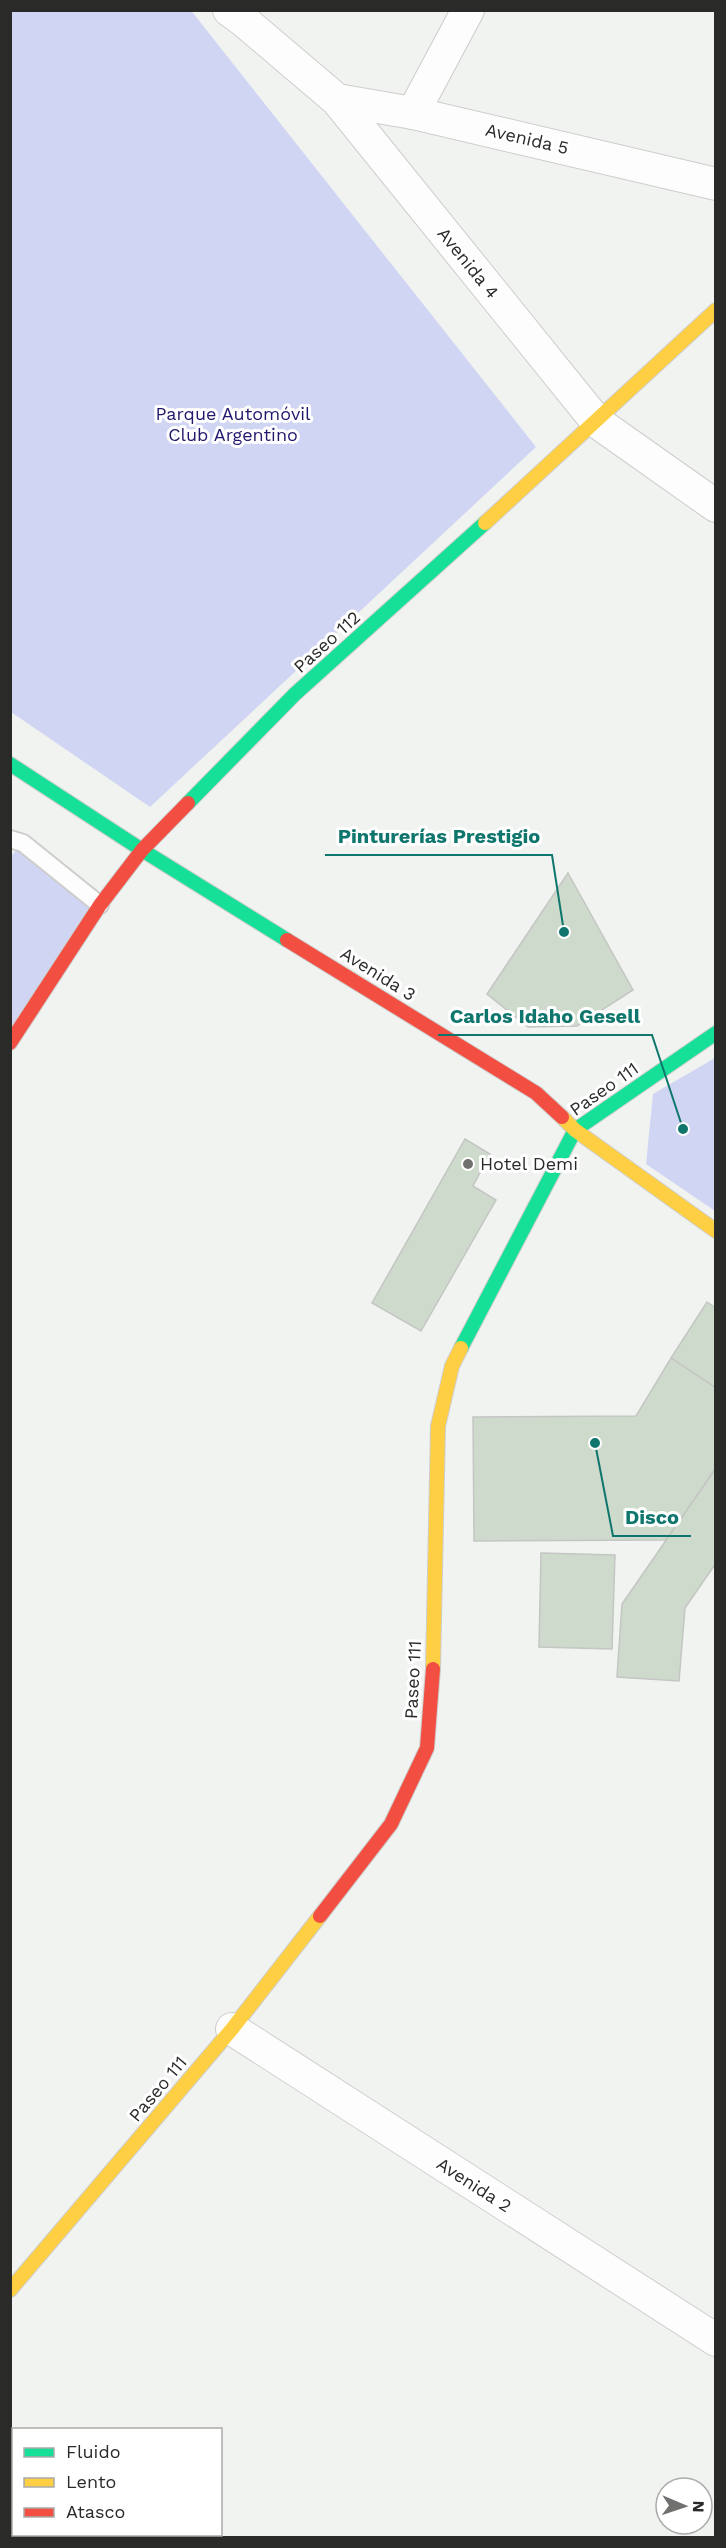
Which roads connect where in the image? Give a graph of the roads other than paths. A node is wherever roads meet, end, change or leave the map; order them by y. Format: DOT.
graph roads {
  1 [pos="229,10"];
  2 [pos="468,10"];
  3 [pos="337,100"];
  4 [pos="413,113"];
  5 [pos="716,184"];
  6 [pos="716,310"];
  7 [pos="597,422"];
  8 [pos="716,506"];
  9 [pos="11,766"];
  10 [pos="10,839"];
  11 [pos="142,850"];
  12 [pos="100,904"];
  13 [pos="716,1034"];
  14 [pos="10,1043"];
  15 [pos="575,1130"];
  16 [pos="716,1231"];
  17 [pos="232,2029"];
  18 [pos="10,2290"];
  19 [pos="716,2340"];
  1 -- 3 [label="street, Avenida 4"];
  2 -- 4 [label="street"];
  3 -- 4 [label="street, Avenida 5"];
  3 -- 7 [label="street, Avenida 4"];
  4 -- 5 [label="street, Avenida 5"];
  6 -- 7 [label="street, Paseo 112"];
  7 -- 8 [label="street, Avenida 4"];
  7 -- 11 [label="street, Paseo 112"];
  9 -- 11 [label="street, Avenida 3"];
  10 -- 12 [label="lane"];
  11 -- 12 [label="street, Paseo 112"];
  11 -- 15 [label="street, Avenida 3"];
  12 -- 14 [label="street, Paseo 112"];
  13 -- 15 [label="street, Paseo 111"];
  15 -- 16 [label="street, Avenida 3"];
  15 -- 17 [label="street, Paseo 111"];
  17 -- 18 [label="street, Paseo 111"];
  17 -- 19 [label="street, Avenida 2"];
}
